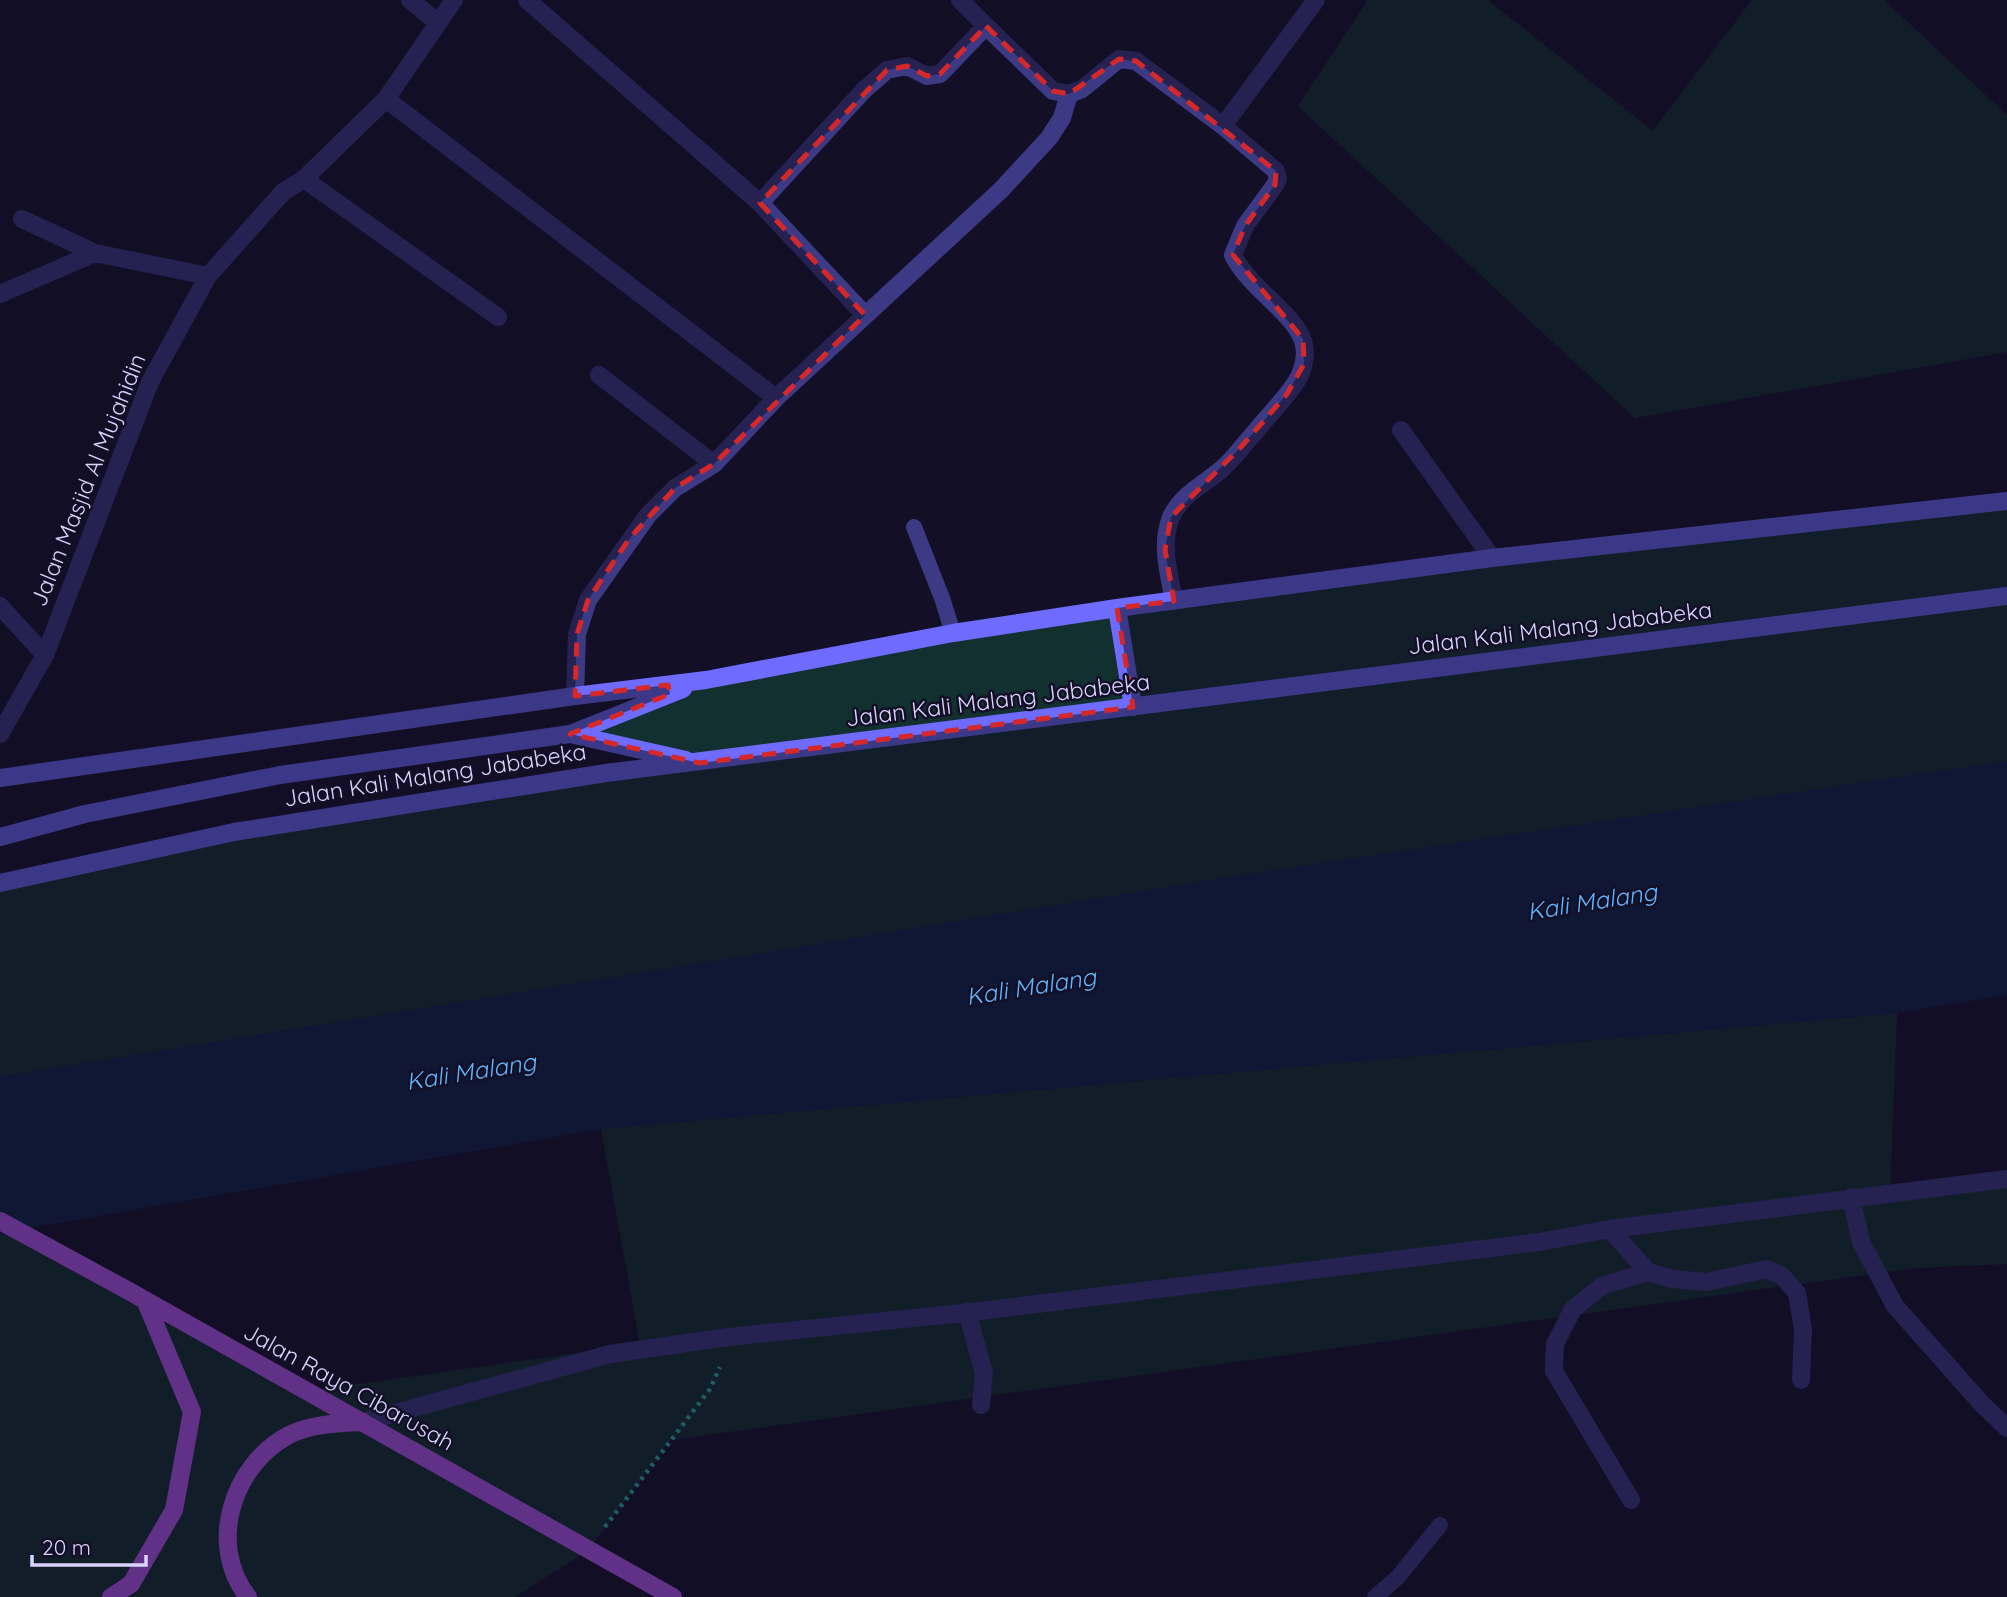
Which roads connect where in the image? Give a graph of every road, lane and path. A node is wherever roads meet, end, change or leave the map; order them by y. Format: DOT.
graph roads {
  1 [pos="410,0"];
  2 [pos="454,0"];
  3 [pos="527,0"];
  4 [pos="960,0"];
  5 [pos="1317,0"];
  6 [pos="437,22"];
  7 [pos="986,26"];
  8 [pos="1069,94"];
  9 [pos="386,99"];
  10 [pos="1223,126"];
  11 [pos="303,179"];
  12 [pos="760,203"];
  13 [pos="22,219"];
  14 [pos="95,253"];
  15 [pos="208,276"];
  16 [pos="0,294"];
  17 [pos="865,315"];
  18 [pos="498,317"];
  19 [pos="599,375"];
  20 [pos="776,398"];
  21 [pos="1401,430"];
  22 [pos="714,464"];
  23 [pos="2007,501"];
  24 [pos="914,527"];
  25 [pos="1492,558"];
  26 [pos="2007,596"];
  27 [pos="1174,601"];
  28 [pos="0,606"];
  29 [pos="1117,608"];
  30 [pos="953,633"];
  31 [pos="45,655"];
  32 [pos="706,680"];
  33 [pos="575,696"];
  34 [pos="1133,707"];
  35 [pos="0,734"];
  36 [pos="564,735"];
  37 [pos="700,762"];
  38 [pos="0,778"];
  39 [pos="0,837"];
  40 [pos="0,883"];
  41 [pos="2007,1179"];
  42 [pos="1851,1197"];
  43 [pos="0,1222"];
  44 [pos="1610,1229"];
  45 [pos="1648,1272"];
  46 [pos="145,1300"];
  47 [pos="967,1312"];
  48 [pos="729,1338"];
  49 [pos="1801,1380"];
  50 [pos="981,1405"];
  51 [pos="363,1422"];
  52 [pos="2007,1428"];
  53 [pos="1631,1500"];
  54 [pos="1440,1525"];
  55 [pos="588,1550"];
  56 [pos="111,1597"];
  57 [pos="248,1597"];
  58 [pos="673,1597"];
  59 [pos="1375,1597"];
  1 -- 6 [label="street"];
  2 -- 6 [label="street, Jalan Masjid Al Mujahidin"];
  3 -- 12 [label="street"];
  4 -- 7 [label="street"];
  5 -- 10 [label="street"];
  6 -- 9 [label="street, Jalan Masjid Al Mujahidin"];
  7 -- 8 [label="street"];
  7 -- 12 [label="street"];
  8 -- 10 [label="street"];
  8 -- 17 [label="street"];
  9 -- 11 [label="street, Jalan Masjid Al Mujahidin"];
  9 -- 20 [label="street"];
  10 -- 27 [label="street"];
  11 -- 15 [label="street, Jalan Masjid Al Mujahidin"];
  11 -- 18 [label="street"];
  12 -- 17 [label="street"];
  13 -- 14 [label="street"];
  14 -- 15 [label="street"];
  14 -- 16 [label="street"];
  15 -- 31 [label="street, Jalan Masjid Al Mujahidin"];
  17 -- 20 [label="street"];
  19 -- 22 [label="street"];
  20 -- 22 [label="street"];
  21 -- 25 [label="street"];
  22 -- 33 [label="street"];
  23 -- 25 [label="main road"];
  24 -- 30 [label="lane"];
  25 -- 27 [label="main road"];
  26 -- 34 [label="main road, Jalan Kali Malang Jababeka"];
  27 -- 29 [label="main road"];
  28 -- 31 [label="street"];
  29 -- 30 [label="main road"];
  29 -- 34 [label="main road"];
  30 -- 32 [label="main road"];
  31 -- 35 [label="street, Jalan Masjid Al Mujahidin"];
  32 -- 33 [label="main road"];
  32 -- 36 [label="main road"];
  33 -- 38 [label="main road"];
  34 -- 37 [label="main road, Jalan Kali Malang Jababeka"];
  36 -- 37 [label="main road"];
  36 -- 39 [label="main road"];
  37 -- 40 [label="main road, Jalan Kali Malang Jababeka"];
  41 -- 42 [label="street"];
  42 -- 44 [label="street"];
  42 -- 52 [label="street"];
  43 -- 46 [label="main road, Jalan Raya Cibarusah"];
  44 -- 45 [label="street"];
  44 -- 47 [label="street"];
  45 -- 49 [label="street"];
  45 -- 53 [label="street"];
  46 -- 51 [label="main road, Jalan Raya Cibarusah"];
  46 -- 56 [label="main road"];
  47 -- 48 [label="street"];
  47 -- 50 [label="street"];
  48 -- 51 [label="street"];
  48 -- 55 [label="path"];
  51 -- 55 [label="main road, Jalan Raya Cibarusah"];
  51 -- 57 [label="main road"];
  54 -- 59 [label="lane"];
  55 -- 58 [label="main road, Jalan Raya Cibarusah"];
}
